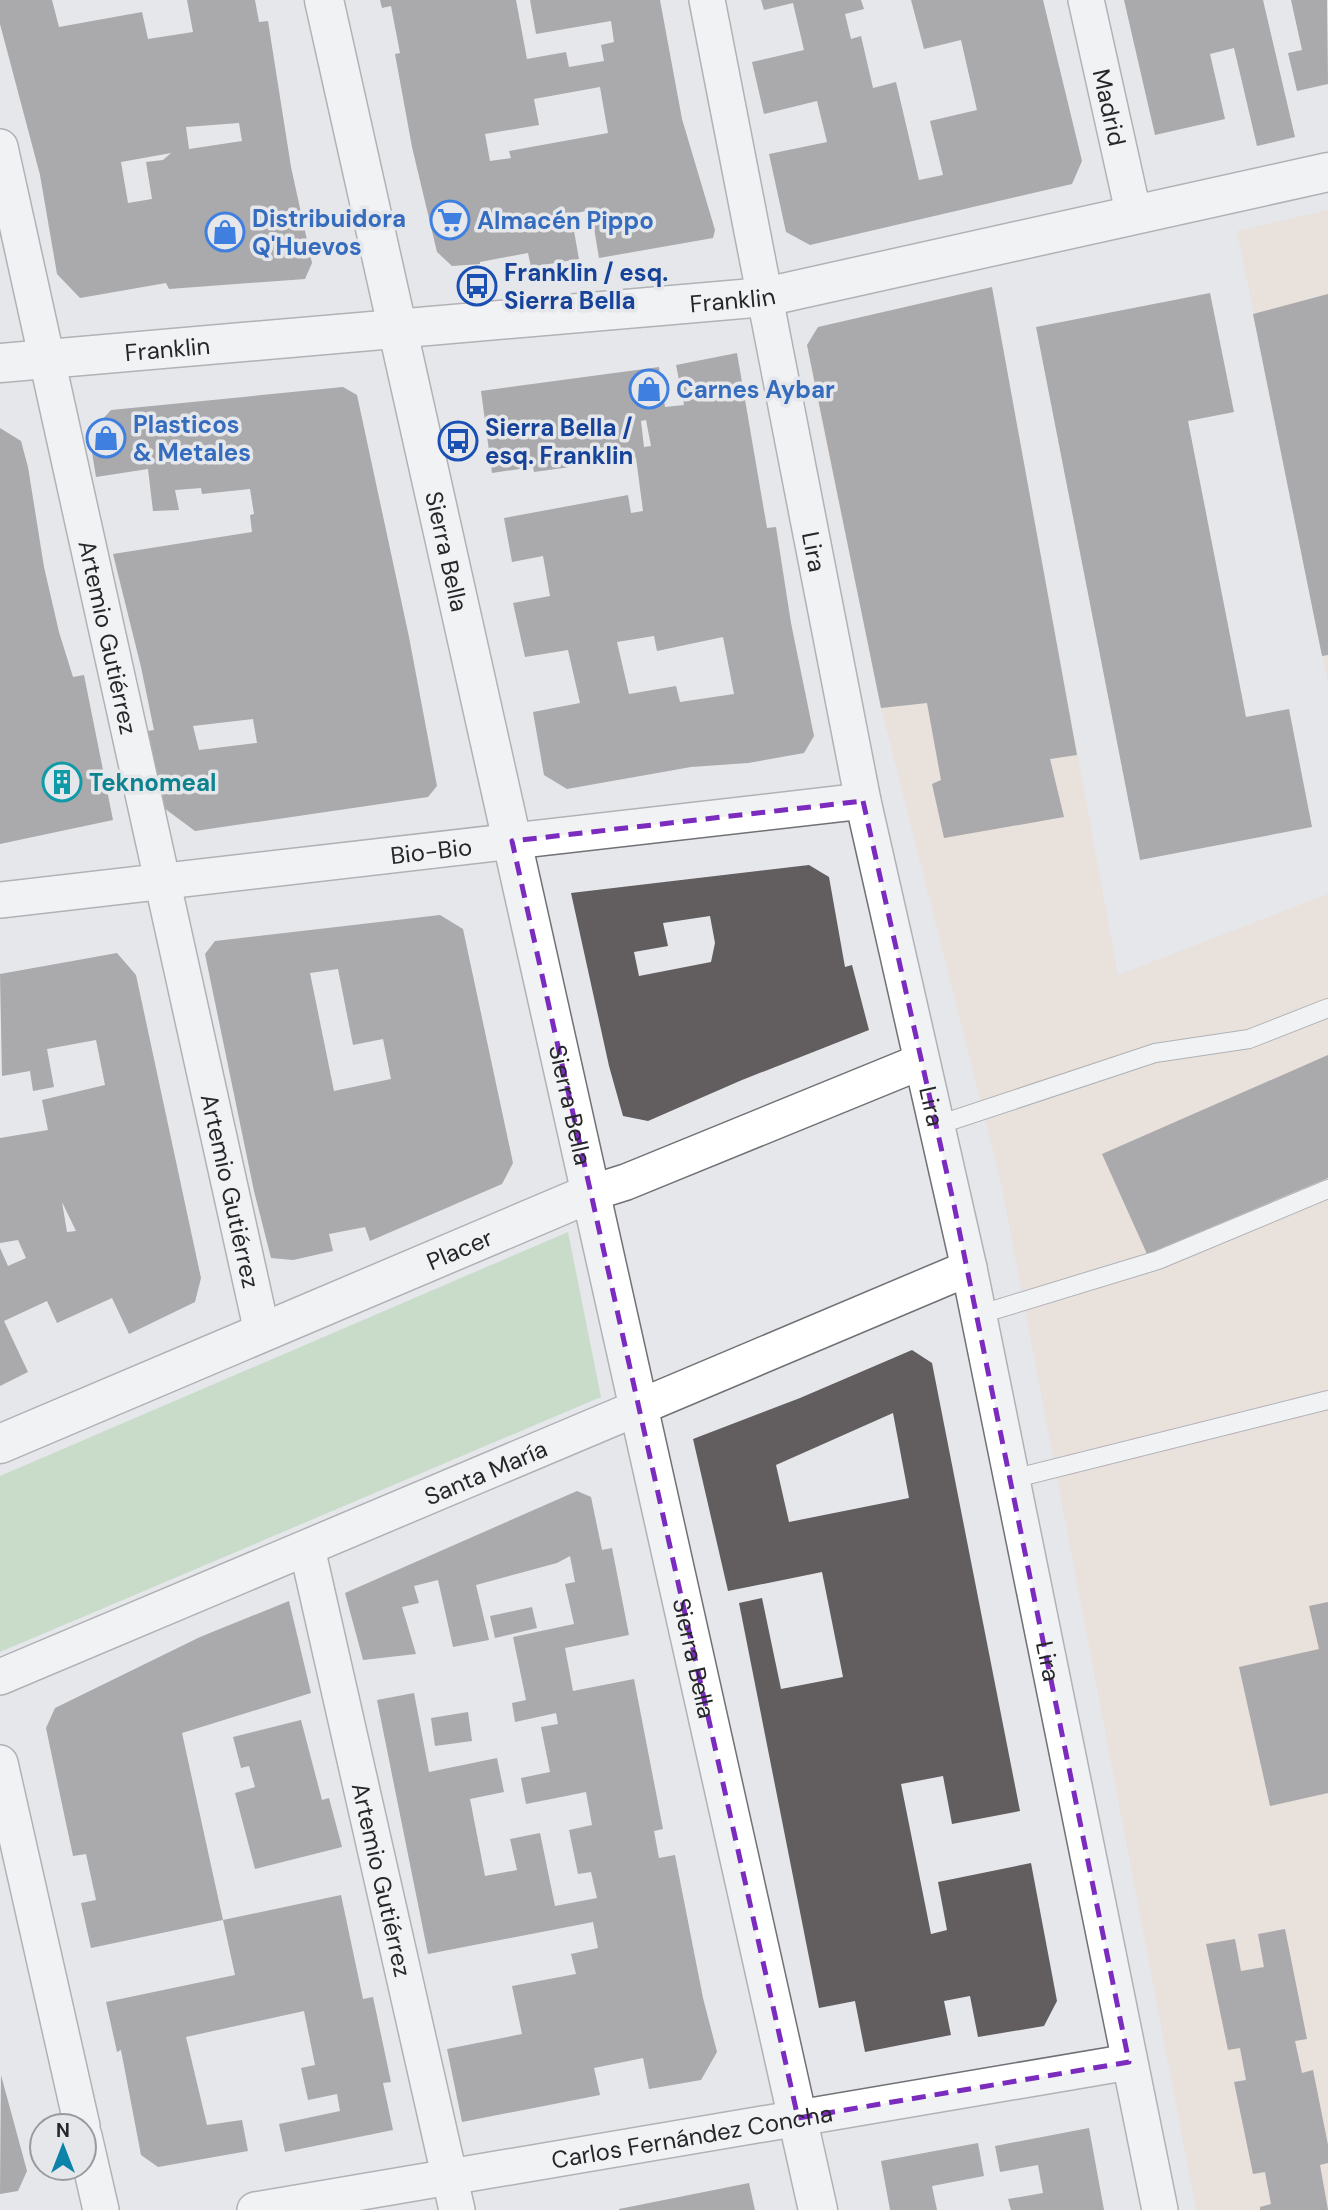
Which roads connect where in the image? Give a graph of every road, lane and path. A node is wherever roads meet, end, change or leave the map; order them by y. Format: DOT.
graph roads {
  1 [pos="324,0"];
  2 [pos="707,0"];
  3 [pos="1086,0"];
  4 [pos="0,147"];
  5 [pos="1328,172"];
  6 [pos="1133,216"];
  7 [pos="765,297"];
  8 [pos="397,329"];
  9 [pos="46,359"];
  10 [pos="0,363"];
  11 [pos="863,800"];
  12 [pos="512,841"];
  13 [pos="163,881"];
  14 [pos="0,900"];
  15 [pos="1328,1008"];
  16 [pos="920,1062"];
  17 [pos="936,1126"];
  18 [pos="1328,1189"];
  19 [pos="590,1193"];
  20 [pos="969,1268"];
  21 [pos="978,1315"];
  22 [pos="262,1332"];
  23 [pos="1328,1400"];
  24 [pos="638,1408"];
  25 [pos="0,1444"];
  26 [pos="1012,1479"];
  27 [pos="307,1548"];
  28 [pos="0,1678"];
  29 [pos="0,1763"];
  30 [pos="1129,2062"];
  31 [pos="79,2112"];
  32 [pos="798,2119"];
  33 [pos="95,2182"];
  34 [pos="453,2194"];
  35 [pos="101,2210"];
  36 [pos="255,2210"];
  37 [pos="818,2210"];
  38 [pos="1160,2210"];
  1 -- 8 [label="main road, Sierra Bella"];
  2 -- 7 [label="street, Lira"];
  3 -- 6 [label="street, Madrid"];
  4 -- 9 [label="street, Artemio Gutiérrez"];
  5 -- 6 [label="main road, Franklin"];
  6 -- 7 [label="main road, Franklin"];
  7 -- 8 [label="main road, Franklin"];
  7 -- 11 [label="street, Lira"];
  8 -- 9 [label="main road, Franklin"];
  8 -- 12 [label="main road, Sierra Bella"];
  9 -- 10 [label="main road, Franklin"];
  9 -- 13 [label="street, Artemio Gutiérrez"];
  11 -- 12 [label="street, Bio-Bio"];
  11 -- 16 [label="street, Lira"];
  12 -- 13 [label="street, Bio-Bio"];
  12 -- 19 [label="main road, Sierra Bella"];
  13 -- 14 [label="street, Bio-Bio"];
  13 -- 22 [label="street, Artemio Gutiérrez"];
  15 -- 17 [label="lane"];
  16 -- 17 [label="street, Lira"];
  16 -- 19 [label="street, Placer"];
  17 -- 20 [label="street, Lira"];
  18 -- 21 [label="lane"];
  19 -- 22 [label="main road, Placer"];
  19 -- 24 [label="main road, Sierra Bella"];
  20 -- 21 [label="street, Lira"];
  20 -- 24 [label="street, Santa María"];
  21 -- 26 [label="street, Lira"];
  22 -- 25 [label="main road, Placer"];
  23 -- 26 [label="lane"];
  24 -- 27 [label="street, Santa María"];
  24 -- 32 [label="main road, Sierra Bella"];
  26 -- 30 [label="street, Lira"];
  27 -- 28 [label="street, Santa María"];
  27 -- 34 [label="street, Artemio Gutiérrez"];
  29 -- 31 [label="street"];
  30 -- 32 [label="street, Carlos Fernández Concha"];
  30 -- 38 [label="street, Lira"];
  32 -- 34 [label="street, Carlos Fernández Concha"];
  32 -- 37 [label="main road, Sierra Bella"];
  33 -- 35 [label="street"];
  34 -- 36 [label="street, Carlos Fernández Concha"];
}
